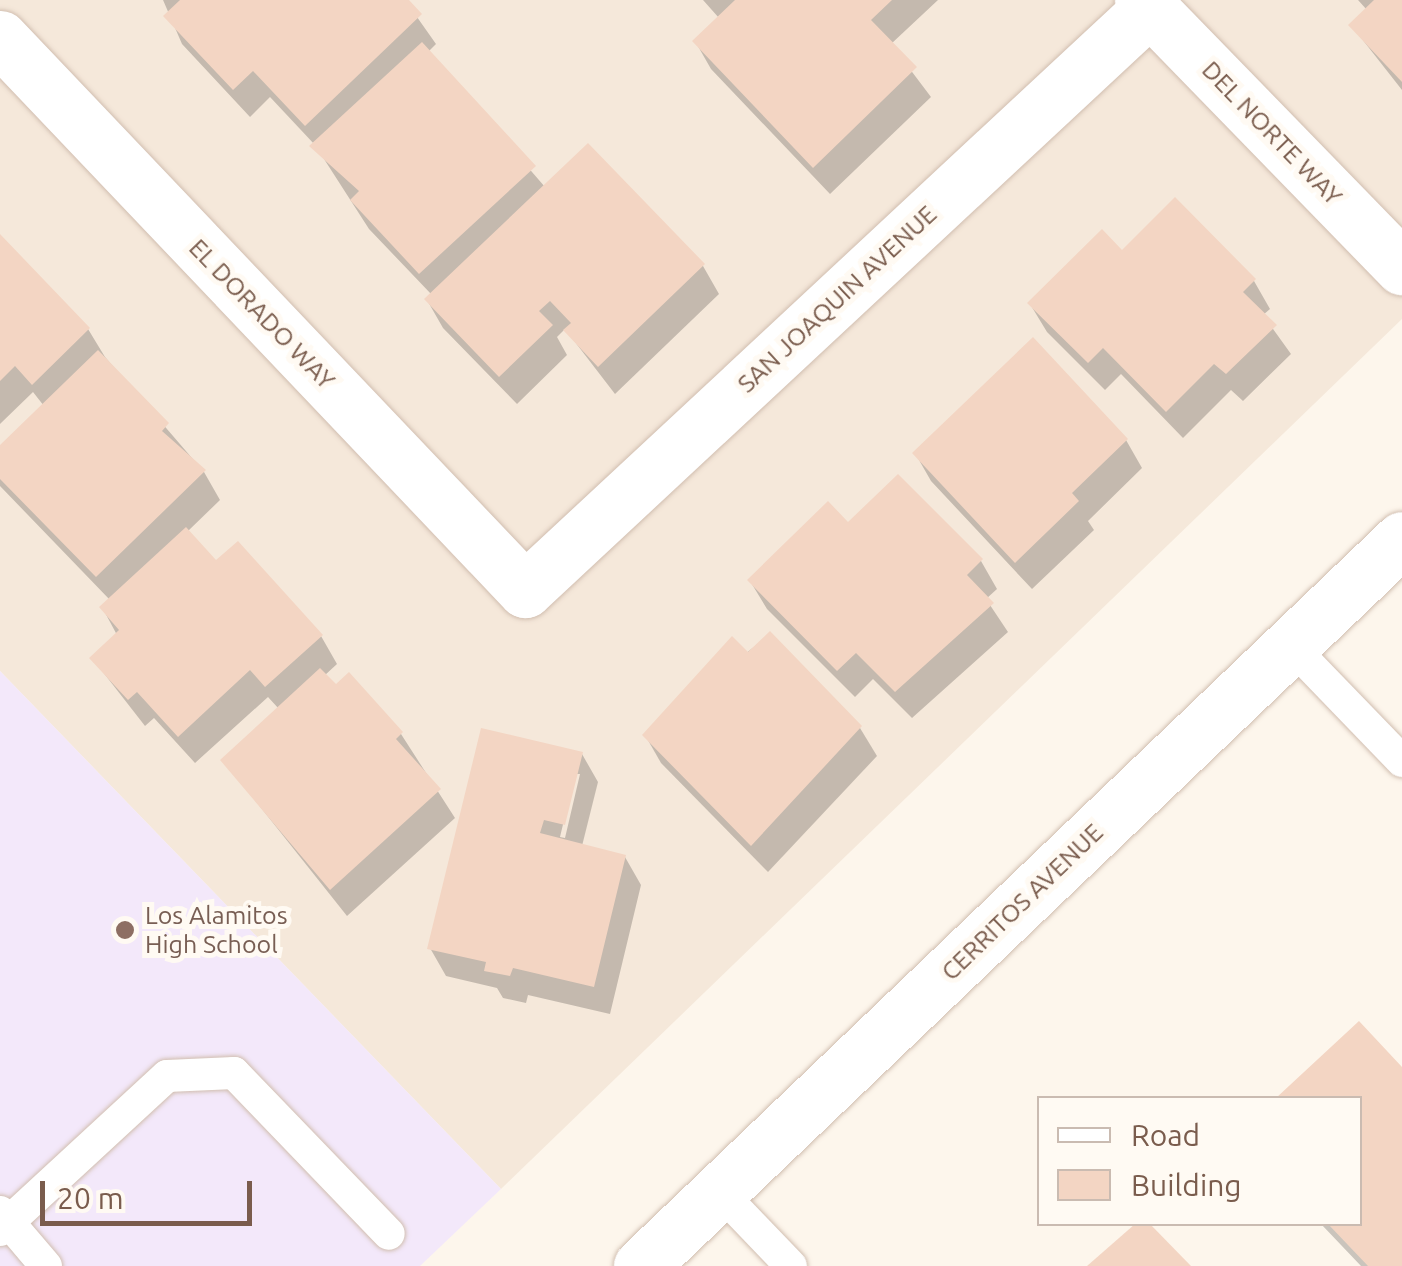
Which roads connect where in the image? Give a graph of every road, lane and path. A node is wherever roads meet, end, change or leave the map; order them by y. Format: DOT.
graph roads {
  1 [pos="1146,4"];
  2 [pos="0,38"];
  3 [pos="1402,266"];
  4 [pos="1402,538"];
  5 [pos="524,590"];
  6 [pos="1291,646"];
  7 [pos="1402,761"];
  8 [pos="719,1191"];
  9 [pos="2,1222"];
  10 [pos="390,1234"];
  11 [pos="46,1266"];
  12 [pos="642,1266"];
  13 [pos="791,1266"];
  1 -- 3 [label="street, DEL NORTE WAY"];
  1 -- 5 [label="street, SAN JOAQUIN AVENUE"];
  2 -- 5 [label="street, EL DORADO WAY"];
  4 -- 6 [label="street, CERRITOS AVENUE"];
  6 -- 7 [label="lane"];
  6 -- 8 [label="street, CERRITOS AVENUE"];
  8 -- 12 [label="street, CERRITOS AVENUE"];
  8 -- 13 [label="lane"];
  9 -- 10 [label="lane"];
  9 -- 11 [label="lane"];
}
